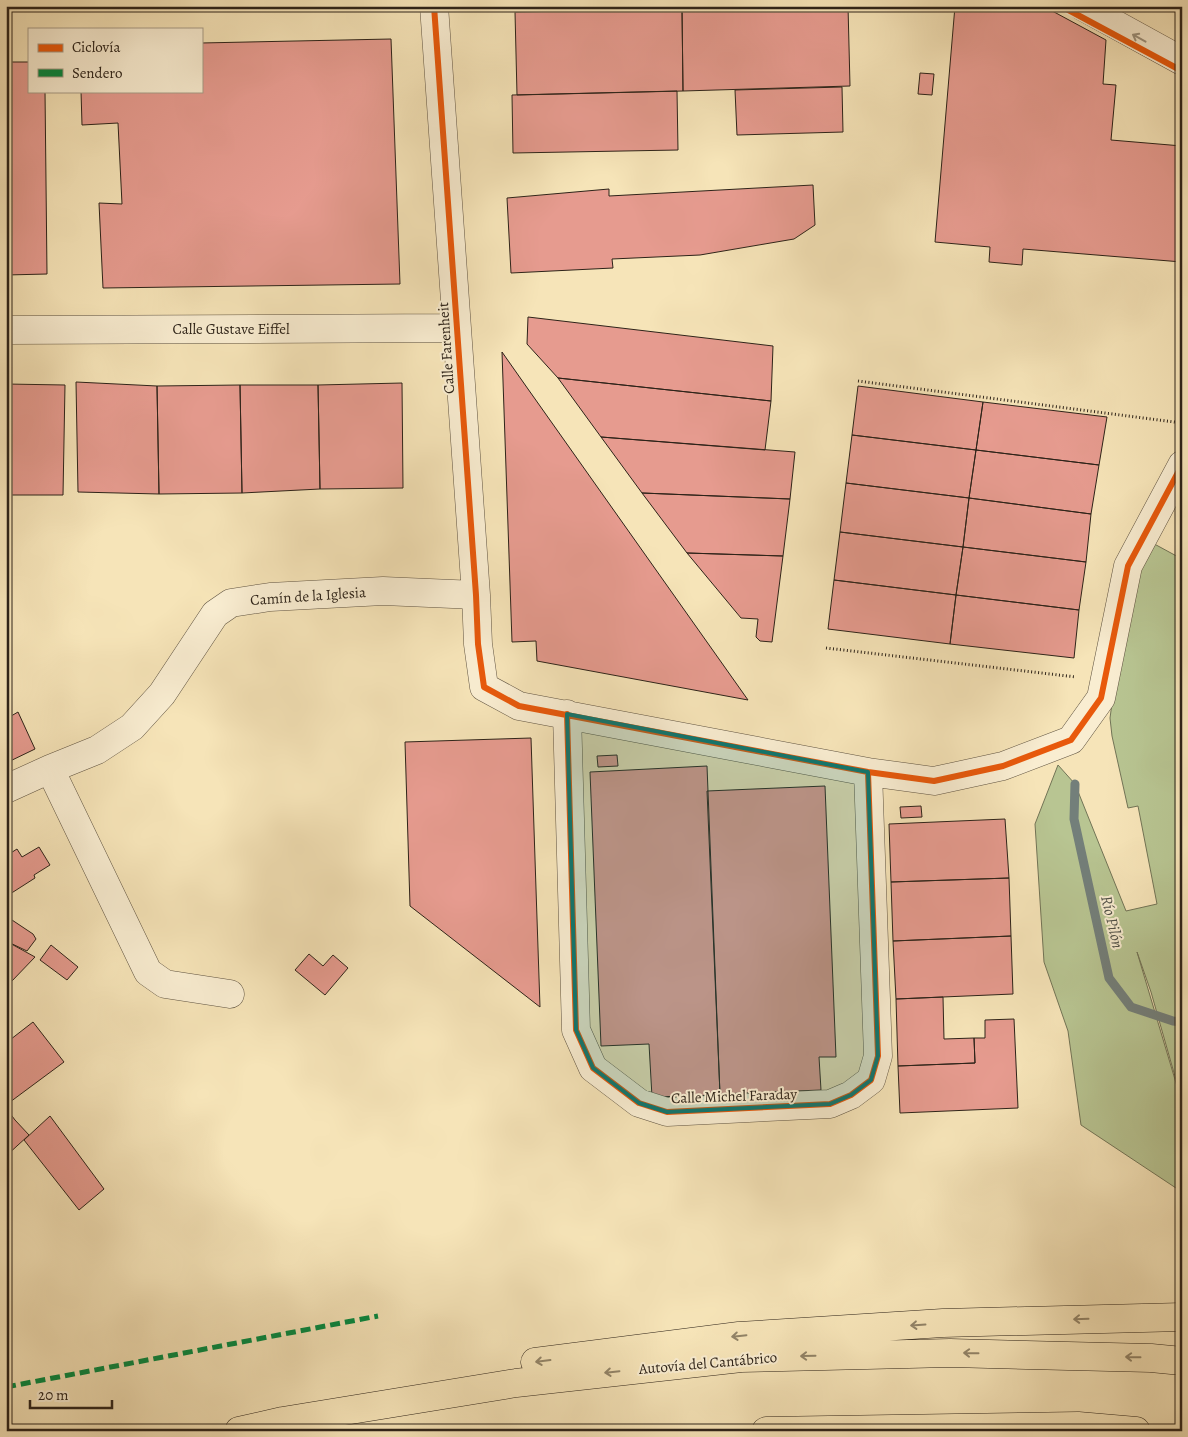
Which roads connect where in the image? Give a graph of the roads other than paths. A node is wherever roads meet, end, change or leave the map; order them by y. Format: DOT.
graph roads {
  1 [pos="434,6"];
  2 [pos="1082,6"];
  3 [pos="1182,61"];
  4 [pos="456,328"];
  5 [pos="6,330"];
  6 [pos="1182,465"];
  7 [pos="476,595"];
  8 [pos="567,714"];
  9 [pos="50,769"];
  10 [pos="868,772"];
  11 [pos="6,789"];
  12 [pos="230,994"];
  13 [pos="1182,1317"];
  14 [pos="1182,1361"];
  15 [pos="283,1421"];
  16 [pos="240,1431"];
  17 [pos="766,1431"];
  18 [pos="1136,1431"];
  1 -- 4 [label="street, Calle Farenheit"];
  3 -- 2 [label="street, one-way"];
  4 -- 5 [label="street, Calle Gustave Eiffel"];
  4 -- 7 [label="street, Calle Farenheit"];
  6 -- 10 [label="street"];
  7 -- 8 [label="street, Calle Farenheit"];
  7 -- 9 [label="street, Camín de la Iglesia"];
  8 -- 10 [label="street"];
  8 -- 10 [label="street, Calle Michel Faraday"];
  9 -- 11 [label="street, Camín de la Iglesia"];
  9 -- 12 [label="street"];
  13 -- 15 [label="highway, one-way"];
  14 -- 15 [label="highway, Autovía del Cantábrico, one-way"];
  15 -- 16 [label="highway, Autovía del Cantábrico"];
  17 -- 18 [label="highway"];
}
